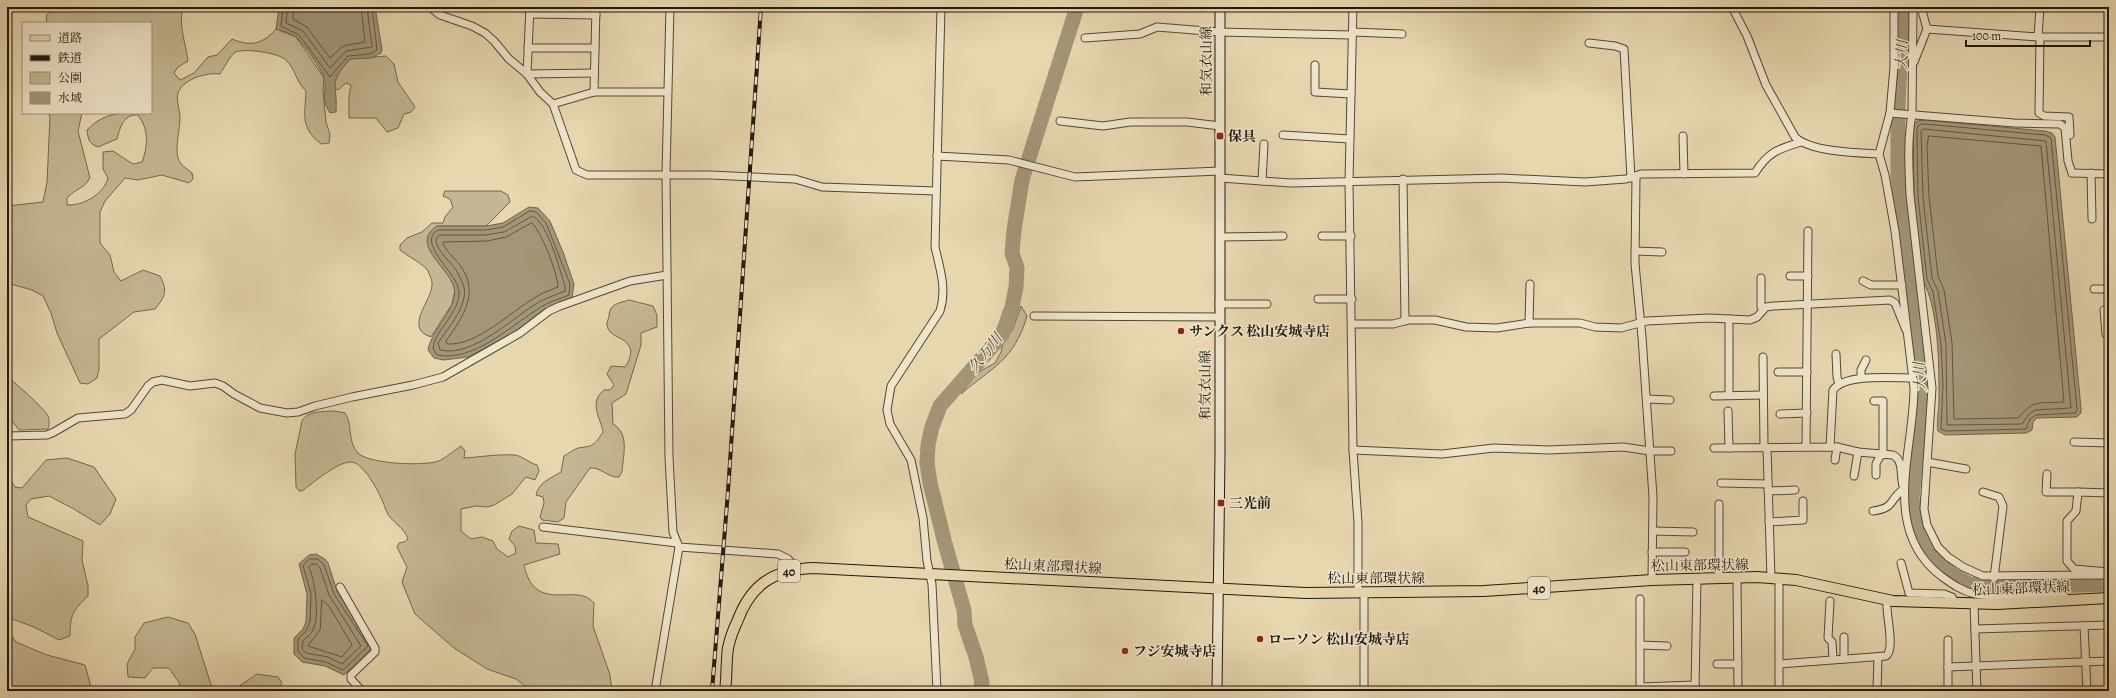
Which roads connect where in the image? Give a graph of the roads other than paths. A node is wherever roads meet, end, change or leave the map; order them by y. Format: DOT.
graph roads {
  1 [pos="430,7"];
  2 [pos="596,7"];
  3 [pos="670,7"];
  4 [pos="941,7"];
  5 [pos="1220,7"];
  6 [pos="1353,7"];
  7 [pos="1732,7"];
  8 [pos="1894,7"];
  9 [pos="1913,7"];
  10 [pos="1921,7"];
  11 [pos="2040,7"];
  12 [pos="530,11"];
  13 [pos="596,15"];
  14 [pos="1926,29"];
  15 [pos="1219,32"];
  16 [pos="1353,34"];
  17 [pos="1402,34"];
  18 [pos="2039,37"];
  19 [pos="2109,37"];
  20 [pos="1085,38"];
  21 [pos="1589,43"];
  22 [pos="528,48"];
  23 [pos="595,48"];
  24 [pos="1315,65"];
  25 [pos="1912,65"];
  26 [pos="594,73"];
  27 [pos="527,74"];
  28 [pos="594,92"];
  29 [pos="666,92"];
  30 [pos="1351,94"];
  31 [pos="553,104"];
  32 [pos="1892,113"];
  33 [pos="1910,115"];
  34 [pos="1060,122"];
  35 [pos="1220,126"];
  36 [pos="1283,135"];
  37 [pos="1683,136"];
  38 [pos="1350,139"];
  39 [pos="1801,142"];
  40 [pos="1264,144"];
  41 [pos="1879,154"];
  42 [pos="938,156"];
  43 [pos="2072,173"];
  44 [pos="2091,173"];
  45 [pos="666,174"];
  46 [pos="1684,174"];
  47 [pos="2109,174"];
  48 [pos="1220,175"];
  49 [pos="1634,177"];
  50 [pos="1403,179"];
  51 [pos="1262,181"];
  52 [pos="1349,182"];
  53 [pos="936,191"];
  54 [pos="2092,219"];
  55 [pos="1808,231"];
  56 [pos="1283,236"];
  57 [pos="1322,236"];
  58 [pos="1351,236"];
  59 [pos="1220,237"];
  60 [pos="1635,251"];
  61 [pos="1662,252"];
  62 [pos="667,275"];
  63 [pos="1790,276"];
  64 [pos="1808,276"];
  65 [pos="1761,278"];
  66 [pos="1863,281"];
  67 [pos="1530,284"];
  68 [pos="1902,286"];
  69 [pos="2094,288"];
  70 [pos="2109,289"];
  71 [pos="1318,299"];
  72 [pos="1352,299"];
  73 [pos="1219,304"];
  74 [pos="1267,304"];
  75 [pos="1808,305"];
  76 [pos="1763,309"];
  77 [pos="2104,310"];
  78 [pos="1034,316"];
  79 [pos="1219,317"];
  80 [pos="1729,319"];
  81 [pos="1405,321"];
  82 [pos="1641,323"];
  83 [pos="1353,324"];
  84 [pos="1528,324"];
  85 [pos="1908,333"];
  86 [pos="2109,334"];
  87 [pos="1836,354"];
  88 [pos="1763,357"];
  89 [pos="1866,360"];
  90 [pos="1778,372"];
  91 [pos="1807,372"];
  92 [pos="1861,378"];
  93 [pos="1913,378"];
  94 [pos="1839,384"];
  95 [pos="1729,395"];
  96 [pos="1763,395"];
  97 [pos="1714,396"];
  98 [pos="1647,400"];
  99 [pos="1670,400"];
  100 [pos="1874,401"];
  101 [pos="1728,411"];
  102 [pos="1807,413"];
  103 [pos="1780,414"];
  104 [pos="7,436"];
  105 [pos="2074,442"];
  106 [pos="2109,443"];
  107 [pos="1806,447"];
  108 [pos="1830,447"];
  109 [pos="1838,447"];
  110 [pos="1714,448"];
  111 [pos="1729,448"];
  112 [pos="1766,448"];
  113 [pos="1353,450"];
  114 [pos="1650,451"];
  115 [pos="1671,451"];
  116 [pos="1858,452"];
  117 [pos="1882,454"];
  118 [pos="1835,460"];
  119 [pos="1927,462"];
  120 [pos="1966,469"];
  121 [pos="2047,474"];
  122 [pos="1876,475"];
  123 [pos="1854,476"];
  124 [pos="1721,484"];
  125 [pos="1768,487"];
  126 [pos="1904,489"];
  127 [pos="1795,490"];
  128 [pos="1983,492"];
  129 [pos="2078,492"];
  130 [pos="2109,493"];
  131 [pos="1803,501"];
  132 [pos="1719,504"];
  133 [pos="1873,511"];
  134 [pos="1769,522"];
  135 [pos="543,527"];
  136 [pos="1653,531"];
  137 [pos="1693,532"];
  138 [pos="678,545"];
  139 [pos="1652,552"];
  140 [pos="1685,552"];
  141 [pos="1901,563"];
  142 [pos="796,569"];
  143 [pos="2109,572"];
  144 [pos="933,573"];
  145 [pos="2109,575"];
  146 [pos="1697,578"];
  147 [pos="1719,578"];
  148 [pos="1738,578"];
  149 [pos="1775,578"];
  150 [pos="1994,578"];
  151 [pos="1652,580"];
  152 [pos="340,587"];
  153 [pos="1218,589"];
  154 [pos="1361,593"];
  155 [pos="2109,598"];
  156 [pos="1640,599"];
  157 [pos="1830,600"];
  158 [pos="1887,600"];
  159 [pos="2068,600"];
  160 [pos="1955,603"];
  161 [pos="1974,604"];
  162 [pos="2109,625"];
  163 [pos="2084,626"];
  164 [pos="1975,629"];
  165 [pos="1844,637"];
  166 [pos="1948,640"];
  167 [pos="1640,645"];
  168 [pos="1667,646"];
  169 [pos="1878,657"];
  170 [pos="1833,659"];
  171 [pos="1844,659"];
  172 [pos="2109,661"];
  173 [pos="2086,662"];
  174 [pos="1717,664"];
  175 [pos="1738,664"];
  176 [pos="1779,664"];
  177 [pos="1976,666"];
  178 [pos="1948,667"];
  179 [pos="1695,688"];
  180 [pos="1640,689"];
  181 [pos="362,691"];
  182 [pos="655,691"];
  183 [pos="725,691"];
  184 [pos="936,691"];
  185 [pos="1217,691"];
  186 [pos="1364,691"];
  187 [pos="1738,691"];
  188 [pos="1779,691"];
  189 [pos="1877,691"];
  190 [pos="1948,691"];
  191 [pos="1977,691"];
  192 [pos="2087,691"];
  1 -- 27 [label="street"];
  2 -- 13 [label="street"];
  3 -- 29 [label="street"];
  4 -- 42 [label="street"];
  5 -- 15 [label="main road, 和気衣山線"];
  6 -- 16 [label="street"];
  7 -- 39 [label="street"];
  8 -- 32 [label="street"];
  9 -- 25 [label="street"];
  10 -- 14 [label="street"];
  11 -- 18 [label="street"];
  12 -- 13 [label="street"];
  12 -- 22 [label="street"];
  13 -- 23 [label="street"];
  14 -- 18 [label="street"];
  14 -- 25 [label="street"];
  15 -- 16 [label="street"];
  15 -- 20 [label="street"];
  15 -- 35 [label="main road, 和気衣山線"];
  16 -- 17 [label="street"];
  16 -- 30 [label="street"];
  18 -- 19 [label="street"];
  18 -- 43 [label="street"];
  21 -- 49 [label="street"];
  22 -- 23 [label="street"];
  22 -- 27 [label="street"];
  23 -- 26 [label="street"];
  24 -- 30 [label="street"];
  25 -- 33 [label="street"];
  26 -- 27 [label="street"];
  26 -- 28 [label="street"];
  27 -- 31 [label="street"];
  28 -- 29 [label="street"];
  28 -- 31 [label="street"];
  29 -- 45 [label="street"];
  30 -- 38 [label="street"];
  31 -- 45 [label="street"];
  32 -- 33 [label="street"];
  32 -- 41 [label="street"];
  33 -- 43 [label="street"];
  33 -- 119 [label="street"];
  34 -- 35 [label="street"];
  35 -- 48 [label="main road, 和気衣山線"];
  36 -- 38 [label="street"];
  37 -- 46 [label="street"];
  38 -- 52 [label="street"];
  39 -- 41 [label="street"];
  39 -- 46 [label="street"];
  40 -- 51 [label="street"];
  41 -- 68 [label="street"];
  42 -- 48 [label="street"];
  42 -- 53 [label="street"];
  43 -- 44 [label="street"];
  44 -- 47 [label="street"];
  44 -- 54 [label="street"];
  45 -- 53 [label="street"];
  45 -- 62 [label="street"];
  46 -- 49 [label="street"];
  48 -- 51 [label="street"];
  48 -- 59 [label="main road, 和気衣山線"];
  49 -- 50 [label="street"];
  49 -- 60 [label="street"];
  50 -- 52 [label="street"];
  50 -- 81 [label="street"];
  51 -- 52 [label="street"];
  52 -- 58 [label="street"];
  53 -- 144 [label="street"];
  55 -- 64 [label="street"];
  56 -- 59 [label="street"];
  57 -- 58 [label="street"];
  58 -- 72 [label="street"];
  59 -- 73 [label="main road, 和気衣山線"];
  60 -- 61 [label="street"];
  60 -- 82 [label="street"];
  62 -- 104 [label="street"];
  62 -- 138 [label="street"];
  63 -- 64 [label="street"];
  64 -- 75 [label="street"];
  65 -- 76 [label="street"];
  66 -- 68 [label="street"];
  67 -- 84 [label="street"];
  68 -- 85 [label="street"];
  69 -- 70 [label="street"];
  71 -- 72 [label="street"];
  72 -- 83 [label="street"];
  73 -- 74 [label="street"];
  73 -- 79 [label="main road, 和気衣山線"];
  75 -- 76 [label="street"];
  75 -- 85 [label="street"];
  75 -- 91 [label="street"];
  76 -- 80 [label="street"];
  77 -- 86 [label="street"];
  78 -- 79 [label="street"];
  79 -- 153 [label="main road, 和気衣山線"];
  80 -- 82 [label="street"];
  80 -- 95 [label="street"];
  81 -- 83 [label="street"];
  81 -- 84 [label="street"];
  82 -- 84 [label="street"];
  82 -- 98 [label="street"];
  83 -- 113 [label="street"];
  85 -- 93 [label="street"];
  87 -- 94 [label="street"];
  88 -- 96 [label="street"];
  89 -- 92 [label="street"];
  90 -- 91 [label="street"];
  91 -- 102 [label="street"];
  92 -- 93 [label="street"];
  92 -- 94 [label="street"];
  93 -- 126 [label="street"];
  94 -- 108 [label="street"];
  95 -- 96 [label="street"];
  95 -- 97 [label="street"];
  96 -- 112 [label="street"];
  98 -- 99 [label="street"];
  98 -- 114 [label="street"];
  100 -- 117 [label="street"];
  101 -- 111 [label="street"];
  102 -- 103 [label="street"];
  102 -- 107 [label="street"];
  105 -- 106 [label="street"];
  107 -- 108 [label="street"];
  107 -- 112 [label="street"];
  108 -- 109 [label="street"];
  109 -- 116 [label="street"];
  109 -- 118 [label="street"];
  110 -- 111 [label="street"];
  111 -- 112 [label="street"];
  112 -- 125 [label="street"];
  113 -- 114 [label="street"];
  113 -- 154 [label="street"];
  114 -- 115 [label="street"];
  114 -- 136 [label="street"];
  116 -- 117 [label="street"];
  116 -- 123 [label="street"];
  117 -- 122 [label="street"];
  117 -- 126 [label="street"];
  119 -- 120 [label="street"];
  119 -- 150 [label="street"];
  121 -- 129 [label="street"];
  124 -- 125 [label="street"];
  125 -- 127 [label="street"];
  125 -- 134 [label="street"];
  126 -- 133 [label="street"];
  126 -- 159 [label="street"];
  128 -- 150 [label="street"];
  129 -- 130 [label="street"];
  129 -- 143 [label="street"];
  131 -- 134 [label="street"];
  132 -- 147 [label="street"];
  134 -- 149 [label="street"];
  135 -- 138 [label="street"];
  136 -- 137 [label="street"];
  136 -- 139 [label="street"];
  138 -- 142 [label="street"];
  138 -- 182 [label="street"];
  139 -- 140 [label="street"];
  139 -- 151 [label="street"];
  141 -- 160 [label="street"];
  142 -- 144 [label="main road, 松山東部環状線 / 40"];
  142 -- 183 [label="main road, 松山東部環状線 / 40"];
  144 -- 153 [label="main road, 松山東部環状線 / 40"];
  144 -- 184 [label="street"];
  145 -- 150 [label="street"];
  146 -- 147 [label="main road, 松山東部環状線 / 40"];
  146 -- 151 [label="main road, 松山東部環状線 / 40"];
  146 -- 179 [label="street"];
  147 -- 148 [label="main road, 松山東部環状線 / 40"];
  148 -- 149 [label="main road, 松山東部環状線 / 40"];
  148 -- 175 [label="street"];
  149 -- 158 [label="main road, 松山東部環状線 / 40"];
  149 -- 176 [label="street"];
  151 -- 154 [label="main road, 松山東部環状線 / 40"];
  152 -- 181 [label="street"];
  153 -- 154 [label="main road, 松山東部環状線 / 40"];
  153 -- 185 [label="main road, 和気衣山線"];
  154 -- 186 [label="street"];
  155 -- 159 [label="main road, 松山東部環状線 / 40"];
  156 -- 167 [label="street"];
  157 -- 170 [label="street"];
  158 -- 160 [label="main road, 松山東部環状線 / 40"];
  158 -- 169 [label="street"];
  159 -- 161 [label="main road, 松山東部環状線 / 40"];
  160 -- 161 [label="main road, 松山東部環状線 / 40"];
  161 -- 164 [label="street"];
  162 -- 163 [label="street"];
  163 -- 164 [label="street"];
  163 -- 173 [label="street"];
  164 -- 177 [label="street"];
  165 -- 171 [label="street"];
  166 -- 178 [label="street"];
  167 -- 168 [label="street"];
  167 -- 180 [label="street"];
  169 -- 171 [label="street"];
  169 -- 189 [label="street"];
  170 -- 171 [label="street"];
  170 -- 176 [label="street"];
  172 -- 173 [label="street"];
  173 -- 177 [label="street"];
  173 -- 192 [label="street"];
  174 -- 175 [label="street"];
  175 -- 187 [label="street"];
  176 -- 188 [label="street"];
  177 -- 178 [label="street"];
  177 -- 191 [label="street"];
  178 -- 190 [label="street"];
  179 -- 180 [label="street"];
}
